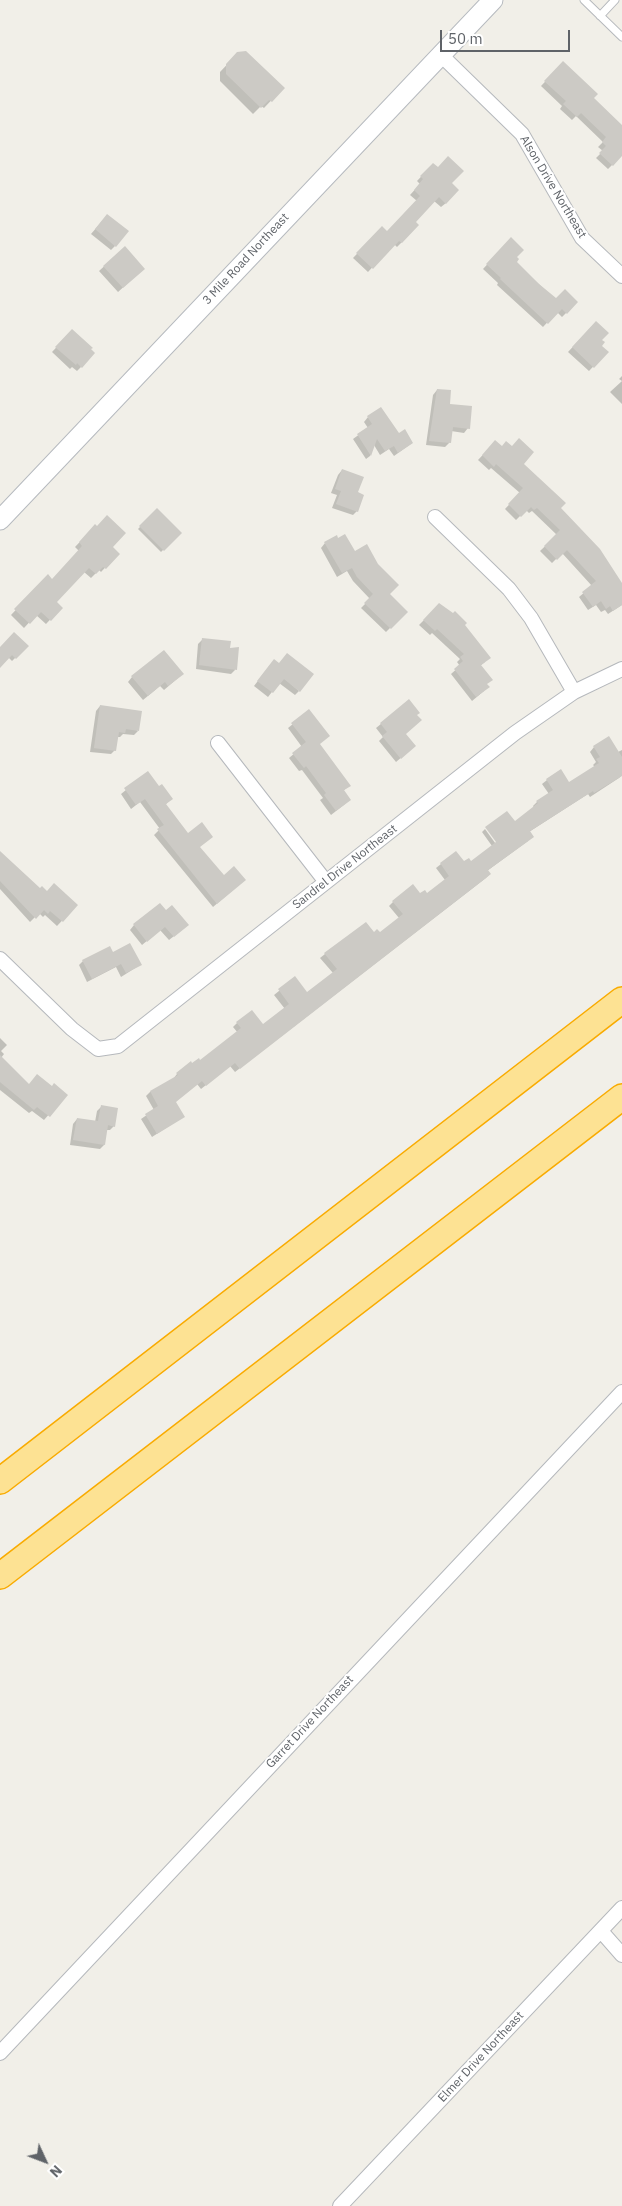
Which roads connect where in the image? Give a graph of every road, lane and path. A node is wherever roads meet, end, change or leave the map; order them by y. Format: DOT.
graph roads {
  1 [pos="493,0"];
  2 [pos="584,0"];
  3 [pos="615,0"];
  4 [pos="600,16"];
  5 [pos="622,37"];
  6 [pos="442,56"];
  7 [pos="622,276"];
  8 [pos="435,517"];
  9 [pos="0,520"];
  10 [pos="622,669"];
  11 [pos="574,692"];
  12 [pos="218,743"];
  13 [pos="326,882"];
  14 [pos="0,959"];
  15 [pos="622,1000"];
  16 [pos="622,1097"];
  17 [pos="622,1392"];
  18 [pos="0,1481"];
  19 [pos="0,1576"];
  20 [pos="622,1908"];
  21 [pos="601,1931"];
  22 [pos="622,1955"];
  23 [pos="0,2053"];
  24 [pos="340,2206"];
  1 -- 6 [label="main road, 3 Mile Road Northeast"];
  2 -- 4 [label="lane"];
  3 -- 4 [label="lane"];
  4 -- 5 [label="lane"];
  6 -- 7 [label="street, Alson Drive Northeast"];
  6 -- 9 [label="main road, 3 Mile Road Northeast"];
  8 -- 11 [label="street"];
  10 -- 11 [label="street, Sandrel Drive Northeast"];
  11 -- 13 [label="street, Sandrel Drive Northeast"];
  12 -- 13 [label="street"];
  13 -- 14 [label="street, Sandrel Drive Northeast"];
  15 -- 18 [label="highway"];
  16 -- 19 [label="highway"];
  17 -- 23 [label="street, Garret Drive Northeast"];
  20 -- 21 [label="street, Elmer Drive Northeast"];
  21 -- 22 [label="street"];
  21 -- 24 [label="street, Elmer Drive Northeast"];
}
